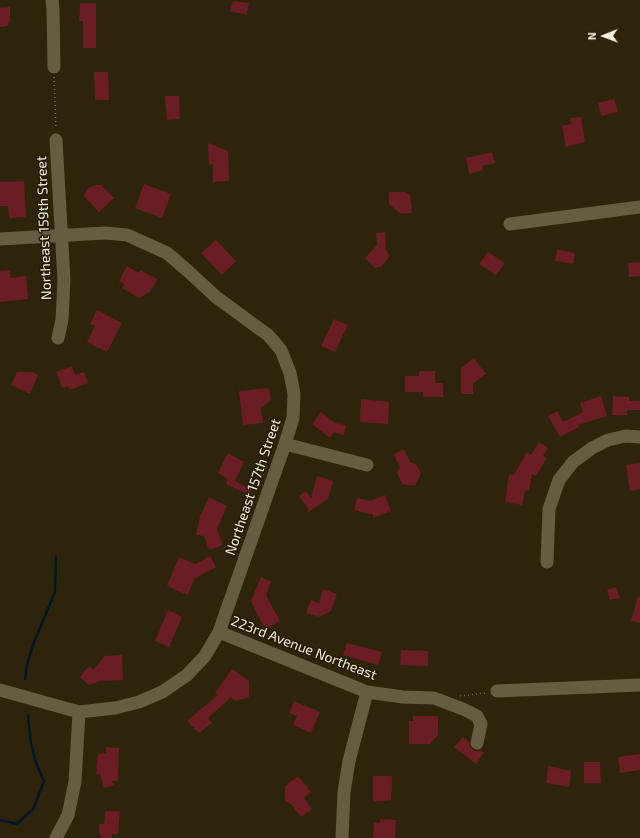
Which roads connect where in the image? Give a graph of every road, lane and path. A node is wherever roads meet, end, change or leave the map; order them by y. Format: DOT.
graph roads {
  1 [pos="52,0"];
  2 [pos="54,67"];
  3 [pos="56,140"];
  4 [pos="640,207"];
  5 [pos="510,224"];
  6 [pos="62,235"];
  7 [pos="0,239"];
  8 [pos="58,338"];
  9 [pos="640,437"];
  10 [pos="285,444"];
  11 [pos="366,465"];
  12 [pos="547,562"];
  13 [pos="219,632"];
  14 [pos="640,685"];
  15 [pos="0,690"];
  16 [pos="497,691"];
  17 [pos="367,692"];
  18 [pos="455,696"];
  19 [pos="79,712"];
  20 [pos="477,743"];
  21 [pos="56,838"];
  22 [pos="342,838"];
  1 -- 2 [label="street"];
  2 -- 3 [label="path"];
  3 -- 6 [label="street, Northeast 159th Street"];
  4 -- 5 [label="street"];
  6 -- 7 [label="street, Northeast 157th Street"];
  6 -- 8 [label="street, Northeast 159th Street"];
  6 -- 10 [label="street, Northeast 157th Street"];
  9 -- 12 [label="street"];
  10 -- 11 [label="street"];
  10 -- 13 [label="street, Northeast 157th Street"];
  13 -- 17 [label="street, 223rd Avenue Northeast"];
  13 -- 19 [label="street, 223rd Avenue Northeast"];
  14 -- 16 [label="street"];
  15 -- 19 [label="street, 223rd Avenue Northeast"];
  16 -- 18 [label="path"];
  17 -- 20 [label="street, 223rd Avenue Northeast"];
  17 -- 22 [label="street"];
  19 -- 21 [label="street"];
}
